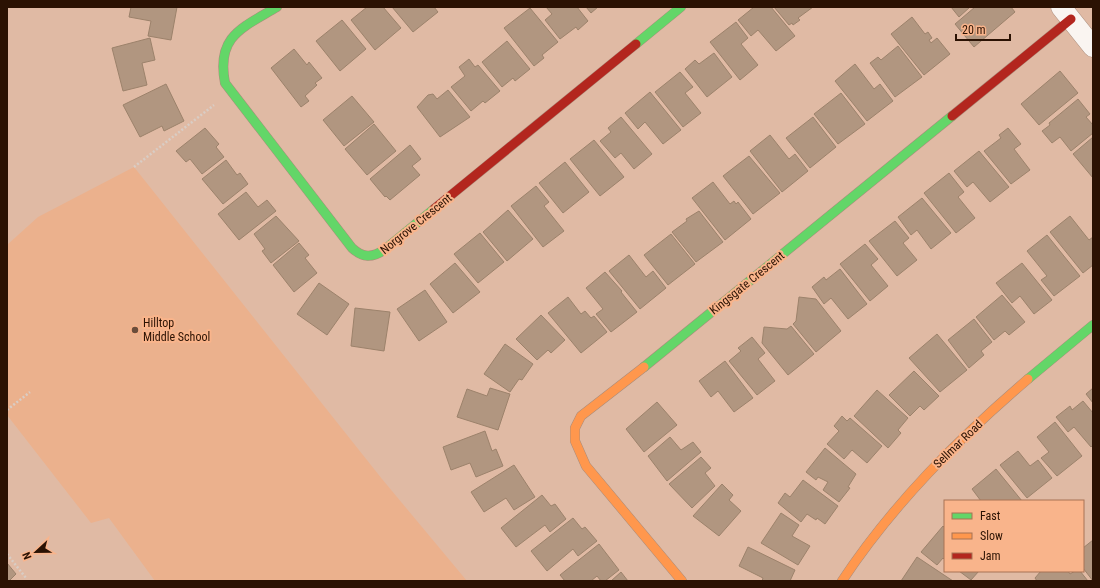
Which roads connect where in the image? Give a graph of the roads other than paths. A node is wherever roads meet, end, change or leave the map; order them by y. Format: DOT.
graph roads {
  1 [pos="277,7"];
  2 [pos="681,7"];
  3 [pos="1066,13"];
  4 [pos="1093,47"];
  5 [pos="1093,325"];
  6 [pos="682,581"];
  7 [pos="842,581"];
  1 -- 2 [label="street, Norgrove Crescent"];
  3 -- 4 [label="street"];
  3 -- 6 [label="street, Kingsgate Crescent"];
  5 -- 7 [label="street, Sellmar Road"];
}
